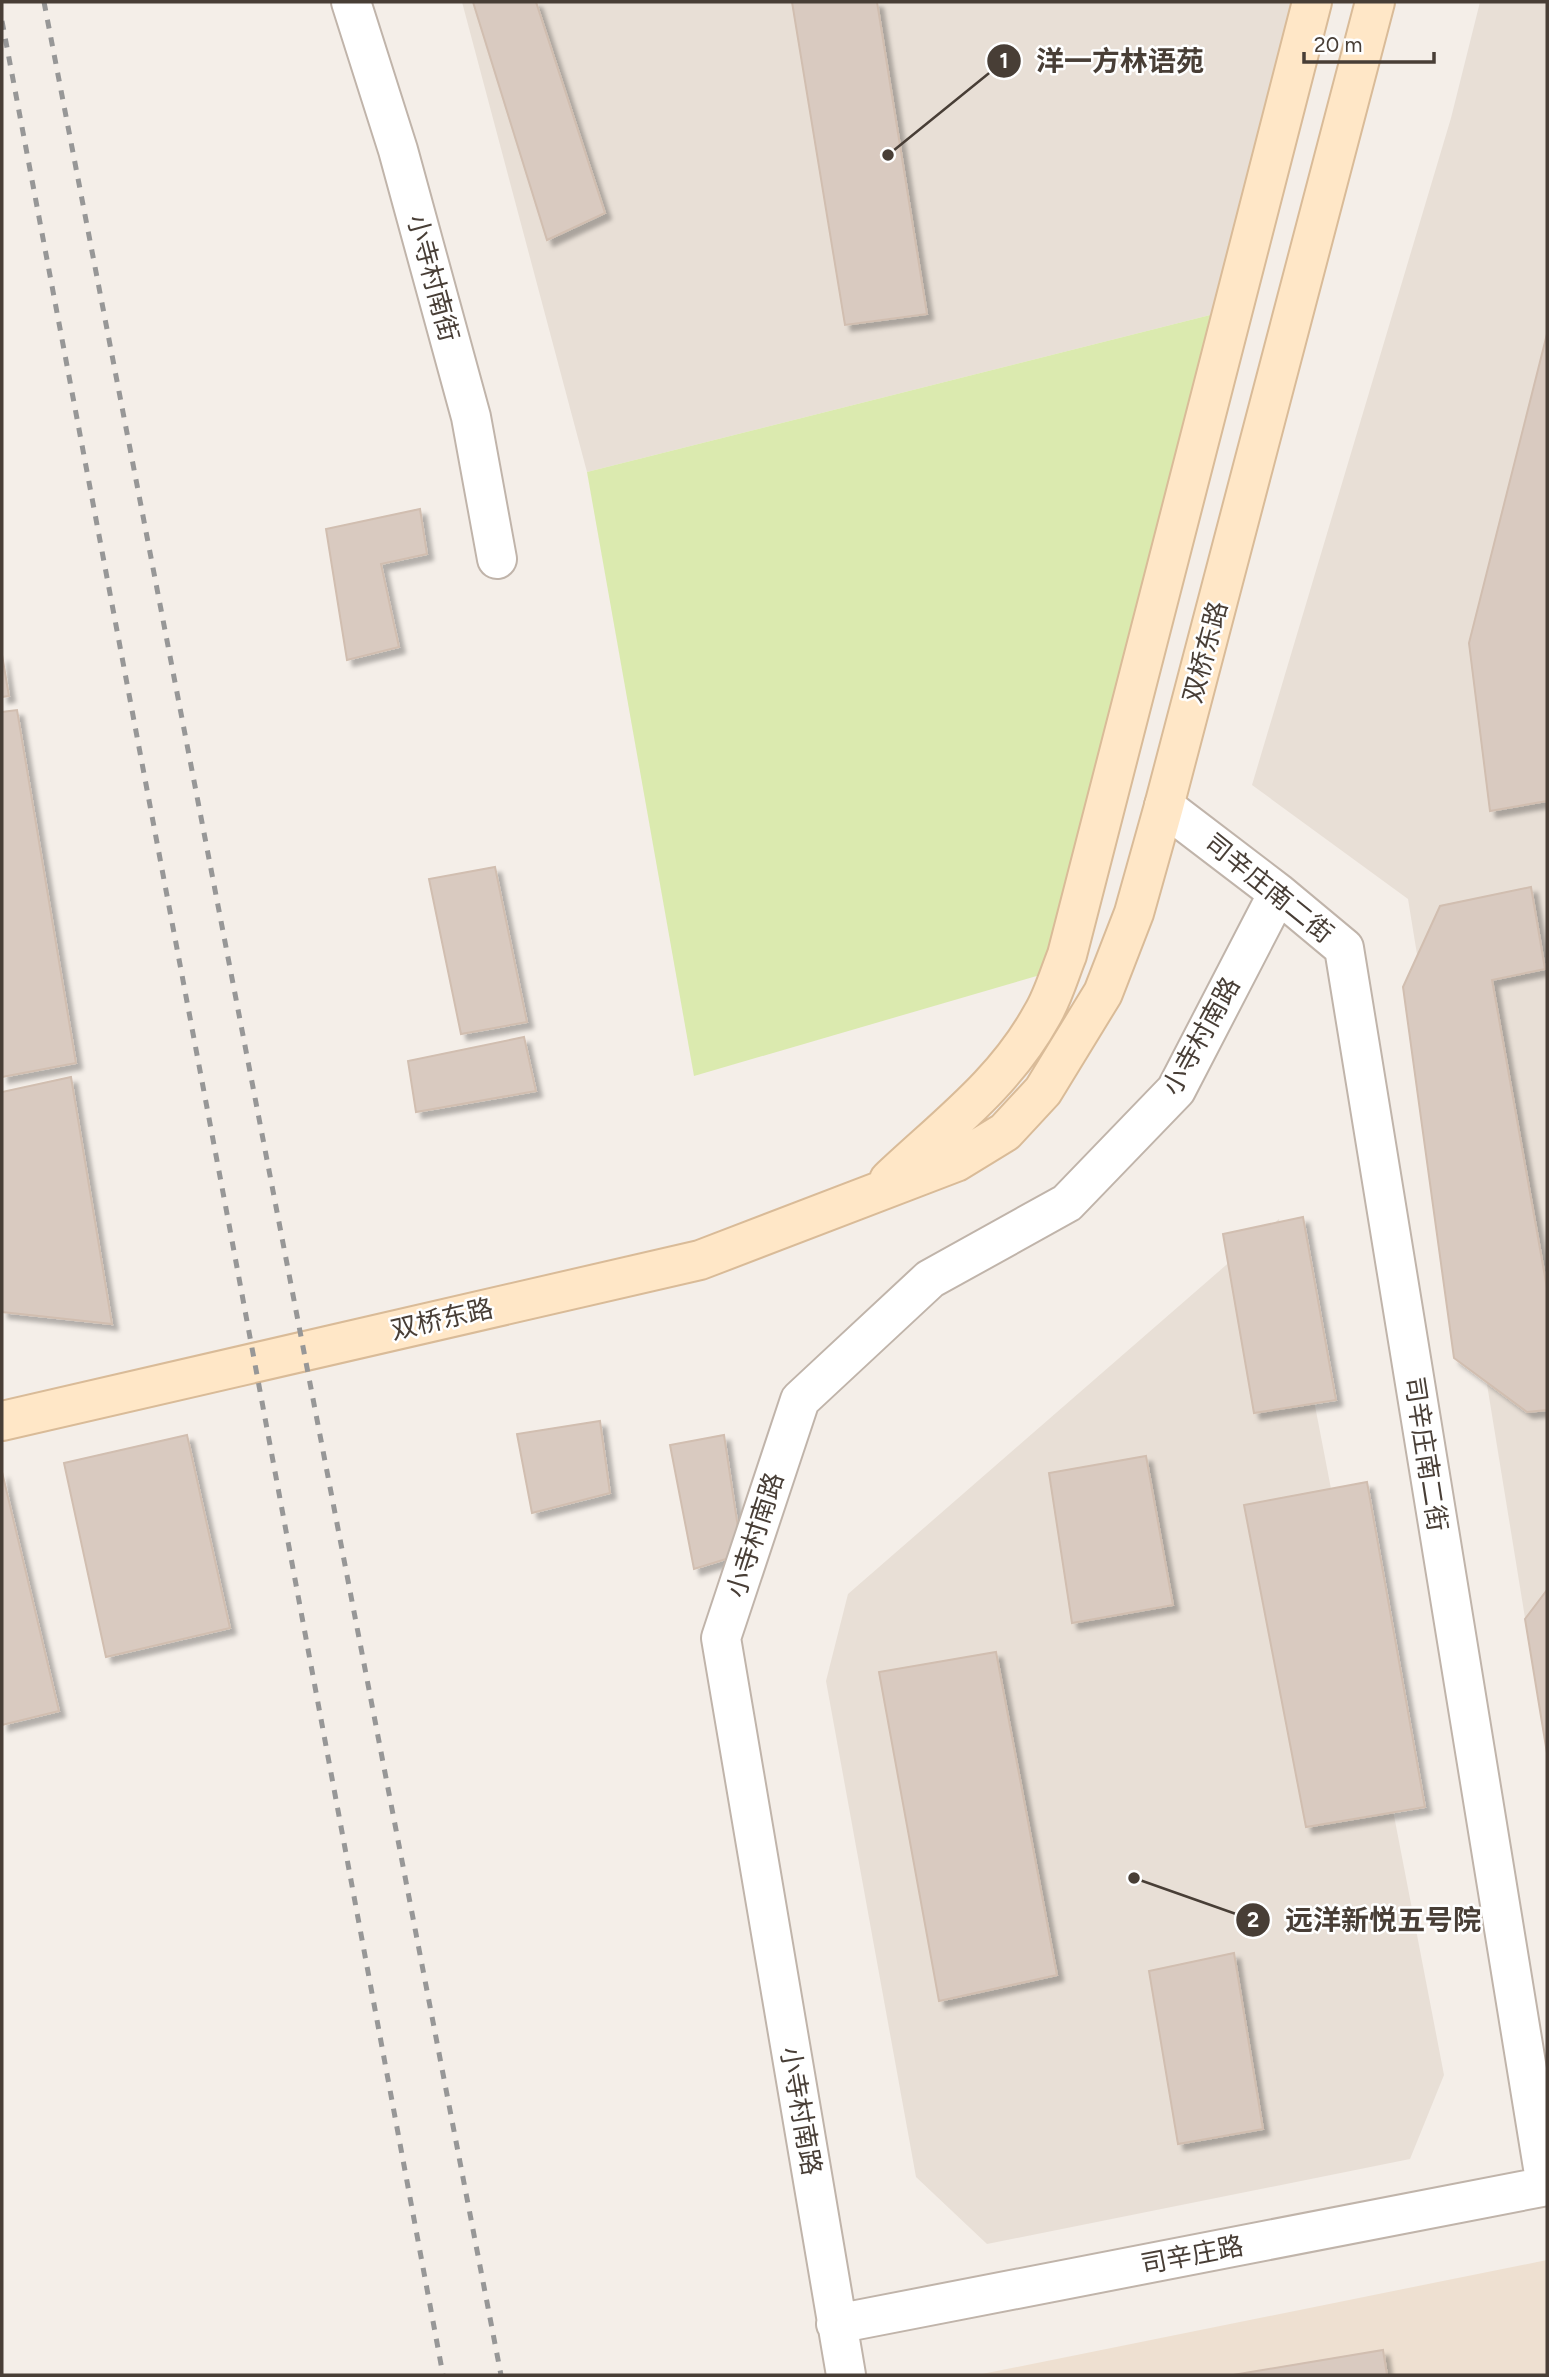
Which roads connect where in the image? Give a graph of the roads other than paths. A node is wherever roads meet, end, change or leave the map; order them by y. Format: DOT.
graph roads {
  1 [pos="351,2"];
  2 [pos="1312,2"];
  3 [pos="1375,2"];
  4 [pos="497,559"];
  5 [pos="1164,806"];
  6 [pos="1278,893"];
  7 [pos="875,1193"];
  8 [pos="2,1421"];
  9 [pos="1547,2186"];
  10 [pos="836,2324"];
  11 [pos="846,2375"];
  1 -- 4 [label="street, 小寺村南街"];
  2 -- 7 [label="street, 双桥东路"];
  3 -- 5 [label="street, 双桥东路"];
  5 -- 6 [label="street, 司辛庄南二街"];
  5 -- 7 [label="street, 双桥东路"];
  6 -- 9 [label="street, 司辛庄南二街"];
  6 -- 10 [label="street, 小寺村南路"];
  7 -- 8 [label="street, 双桥东路"];
  9 -- 10 [label="street, 司辛庄路"];
  10 -- 11 [label="street, 小寺村南路"];
}
